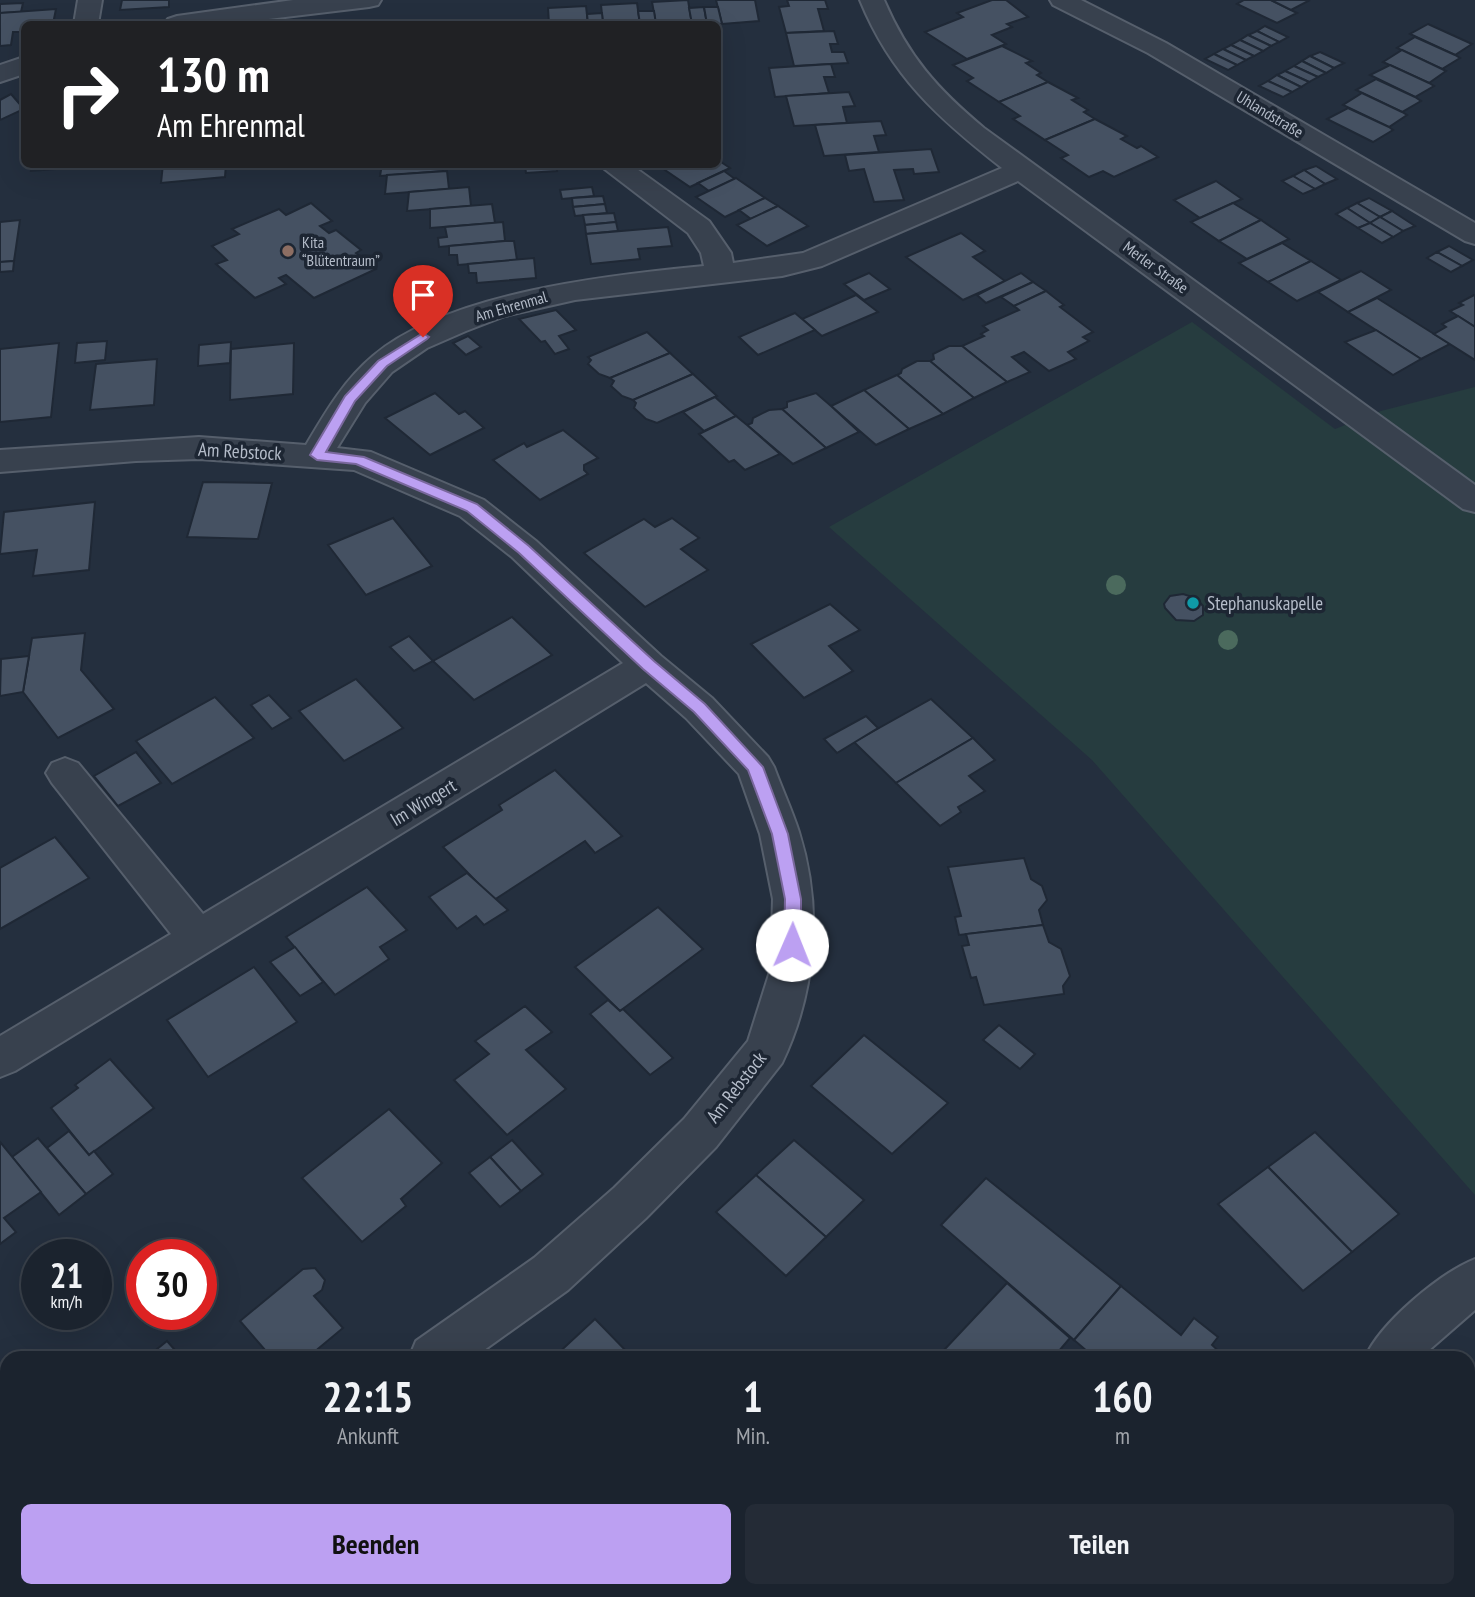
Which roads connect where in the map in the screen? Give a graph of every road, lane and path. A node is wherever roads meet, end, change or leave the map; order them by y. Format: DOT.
graph roads {
  1 [pos="90,0"];
  2 [pos="369,0"];
  3 [pos="872,0"];
  4 [pos="1062,0"];
  5 [pos="86,21"];
  6 [pos="198,21"];
  7 [pos="21,66"];
  8 [pos="0,74"];
  9 [pos="617,168"];
  10 [pos="1021,170"];
  11 [pos="1475,234"];
  12 [pos="721,274"];
  13 [pos="317,455"];
  14 [pos="0,461"];
  15 [pos="1475,501"];
  16 [pos="648,665"];
  17 [pos="65,773"];
  18 [pos="198,938"];
  19 [pos="0,1058"];
  20 [pos="1475,1281"];
  21 [pos="443,1351"];
  22 [pos="1396,1351"];
  1 -- 5 [label="street"];
  2 -- 6 [label="street"];
  3 -- 10 [label="street, Merler Straße"];
  4 -- 11 [label="street, Uhlandstraße"];
  7 -- 8 [label="street"];
  9 -- 12 [label="street"];
  10 -- 12 [label="street, Am Ehrenmal"];
  10 -- 15 [label="street, Merler Straße"];
  12 -- 13 [label="street, Am Ehrenmal"];
  13 -- 14 [label="street, Am Rebstock"];
  13 -- 16 [label="street, Am Rebstock"];
  16 -- 18 [label="street, Im Wingert"];
  16 -- 21 [label="street, Am Rebstock"];
  17 -- 18 [label="street"];
  18 -- 19 [label="street, Im Wingert"];
  20 -- 22 [label="street"];
}
